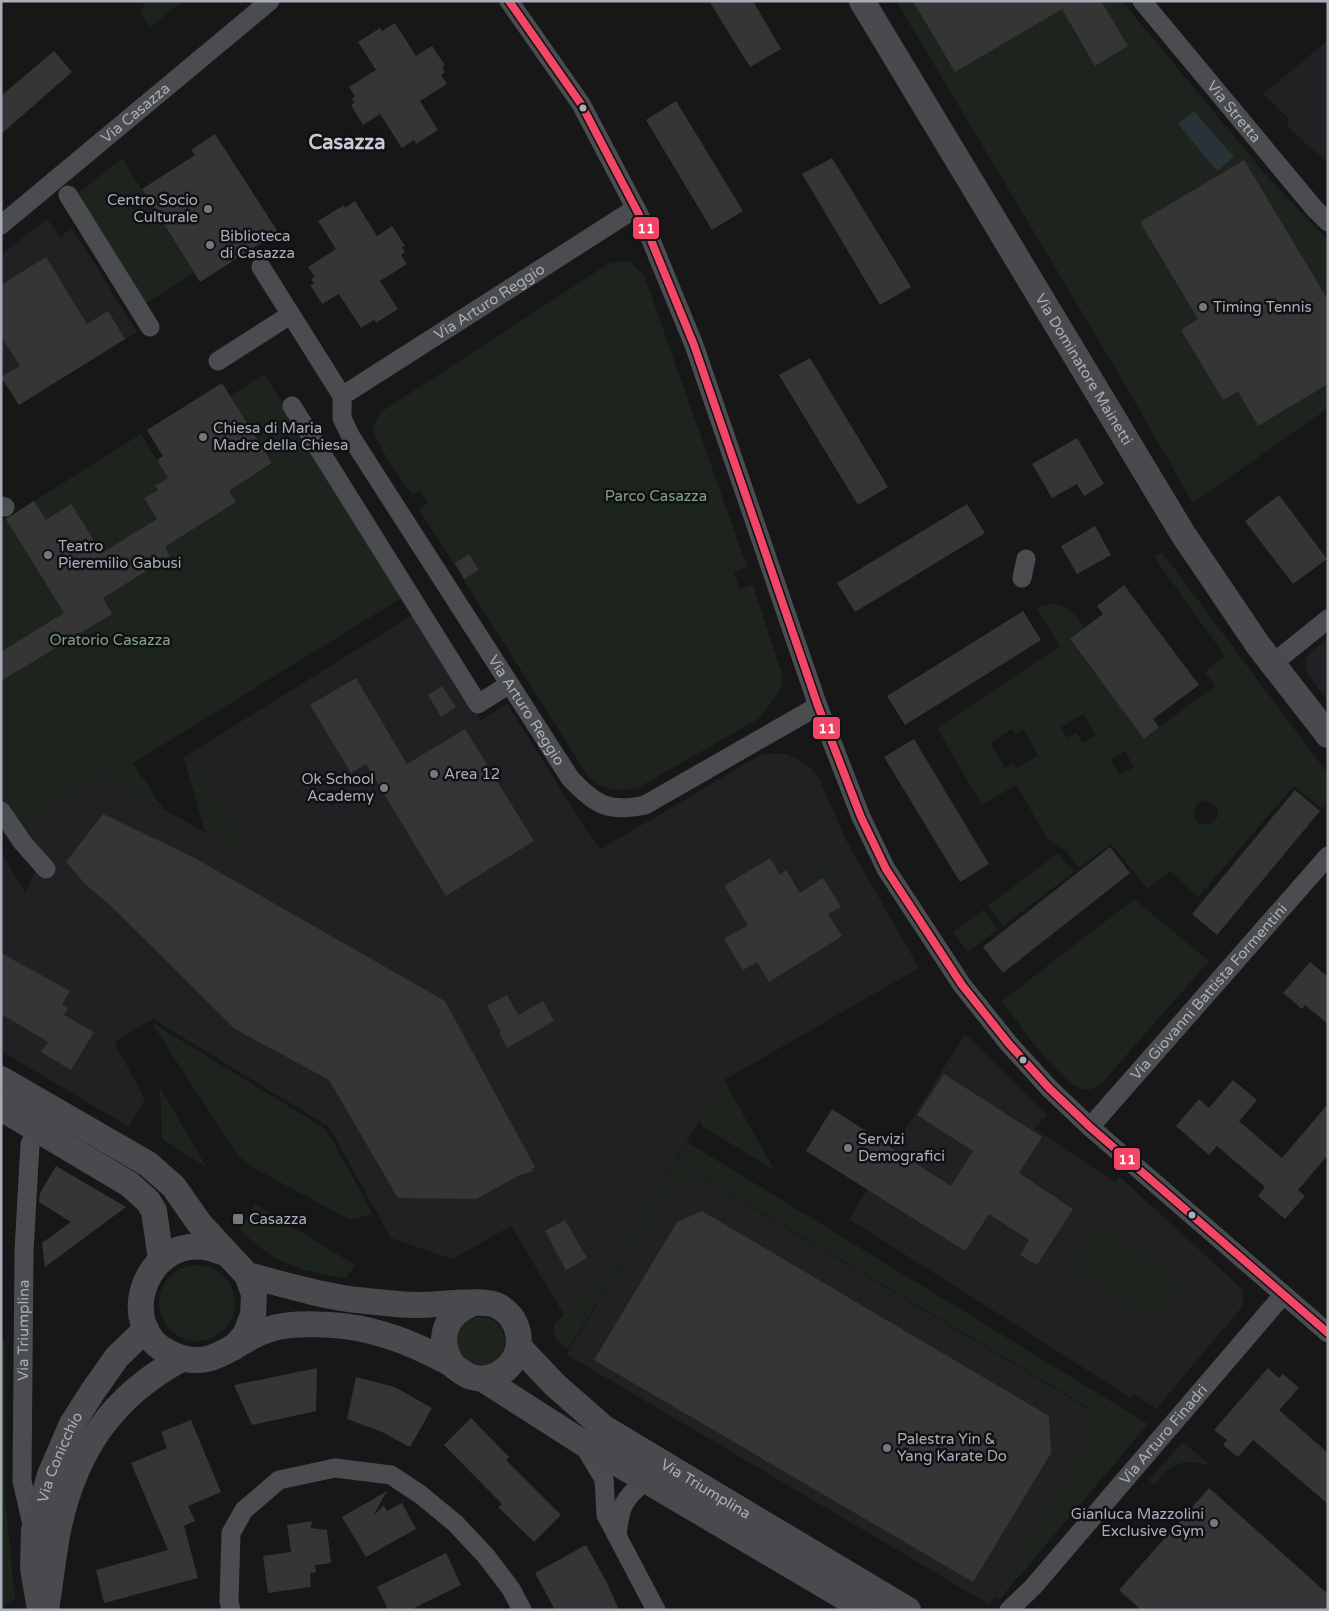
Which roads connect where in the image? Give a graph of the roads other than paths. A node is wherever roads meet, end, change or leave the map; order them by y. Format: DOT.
graph roads {
  1 [pos="270,1"];
  2 [pos="510,1"];
  3 [pos="862,1"];
  4 [pos="1142,1"];
  5 [pos="68,195"];
  6 [pos="636,208"];
  7 [pos="1328,222"];
  8 [pos="1,225"];
  9 [pos="261,267"];
  10 [pos="290,315"];
  11 [pos="150,327"];
  12 [pos="218,361"];
  13 [pos="342,396"];
  14 [pos="292,406"];
  15 [pos="1026,559"];
  16 [pos="1022,578"];
  17 [pos="1328,619"];
  18 [pos="1272,664"];
  19 [pos="505,688"];
  20 [pos="818,706"];
  21 [pos="1326,731"];
  22 [pos="1,811"];
  23 [pos="1328,856"];
  24 [pos="46,869"];
  25 [pos="1,1079"];
  26 [pos="1,1108"];
  27 [pos="1090,1127"];
  28 [pos="37,1129"];
  29 [pos="225,1253"];
  30 [pos="161,1259"];
  31 [pos="247,1275"];
  32 [pos="1283,1295"];
  33 [pos="471,1304"];
  34 [pos="146,1329"];
  35 [pos="1328,1333"];
  36 [pos="519,1347"];
  37 [pos="230,1350"];
  38 [pos="181,1359"];
  39 [pos="451,1363"];
  40 [pos="483,1378"];
  41 [pos="583,1443"];
  42 [pos="646,1481"];
  43 [pos="34,1531"];
  44 [pos="617,1536"];
  45 [pos="1020,1603"];
  46 [pos="40,1610"];
  47 [pos="46,1610"];
  48 [pos="231,1610"];
  49 [pos="522,1610"];
  50 [pos="656,1610"];
  51 [pos="866,1610"];
  52 [pos="908,1610"];
  53 [pos="1009,1610"];
  1 -- 8 [label="street, Via Casazza"];
  2 -- 6 [label="street"];
  3 -- 18 [label="main road, Via Dominatore Mainetti"];
  4 -- 7 [label="street, Via Stretta"];
  5 -- 11 [label="street"];
  6 -- 13 [label="street, Via Arturo Reggio"];
  6 -- 20 [label="street"];
  9 -- 10 [label="street, Via Arturo Reggio"];
  10 -- 12 [label="street"];
  10 -- 13 [label="street, Via Arturo Reggio"];
  13 -- 20 [label="street, Via Arturo Reggio"];
  14 -- 19 [label="street"];
  15 -- 16 [label="street"];
  17 -- 18 [label="street"];
  18 -- 21 [label="main road, Via Dominatore Mainetti"];
  20 -- 27 [label="street"];
  22 -- 24 [label="street"];
  23 -- 27 [label="street, Via Giovanni Battista Formentini"];
  25 -- 29 [label="main road, Via Triumplina"];
  26 -- 28 [label="main road"];
  27 -- 32 [label="street"];
  28 -- 30 [label="main road"];
  28 -- 43 [label="street, Via Triumplina"];
  29 -- 30 [label="main road, Via Triumplina"];
  29 -- 31 [label="main road, Via Triumplina"];
  30 -- 34 [label="main road, Via Triumplina"];
  31 -- 33 [label="main road, Via Triumplina"];
  31 -- 37 [label="main road, Via Triumplina"];
  32 -- 35 [label="street"];
  32 -- 45 [label="street, Via Arturo Finadri"];
  33 -- 36 [label="main road, Via Triumplina"];
  33 -- 39 [label="main road"];
  34 -- 38 [label="main road, Via Triumplina"];
  34 -- 43 [label="main road, Via Conicchio"];
  36 -- 40 [label="main road"];
  36 -- 52 [label="main road, Via Triumplina"];
  37 -- 38 [label="main road, Via Triumplina"];
  37 -- 39 [label="main road, Via Triumplina"];
  38 -- 47 [label="main road, Via Conicchio"];
  39 -- 40 [label="main road, Via Triumplina"];
  40 -- 41 [label="main road, Via Triumplina"];
  41 -- 42 [label="main road, Via Triumplina"];
  41 -- 44 [label="street"];
  42 -- 44 [label="street"];
  42 -- 51 [label="main road, Via Triumplina"];
  43 -- 46 [label="main road, Via Conicchio"];
  44 -- 50 [label="street"];
  45 -- 53 [label="street, Via Arturo Finadri"];
  48 -- 49 [label="street"];
}
